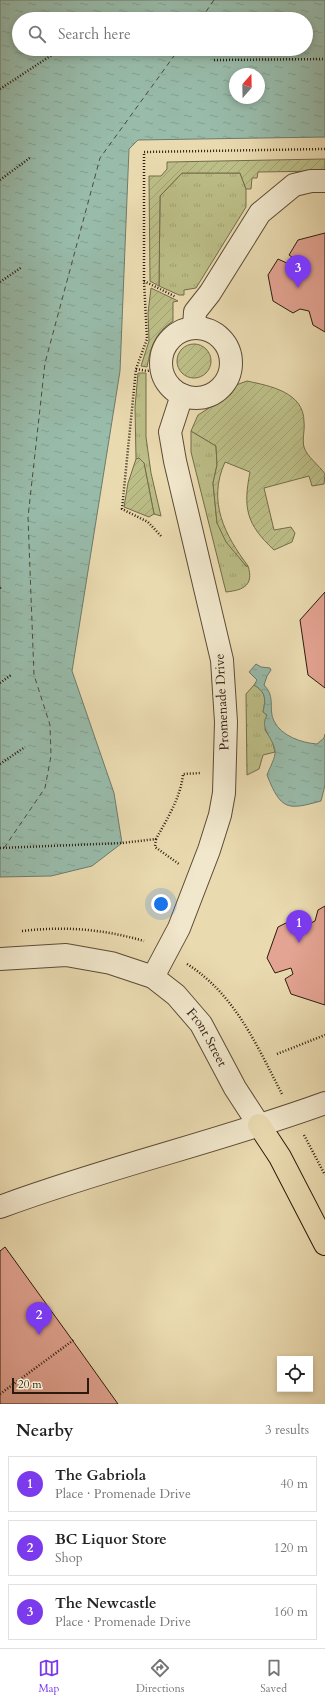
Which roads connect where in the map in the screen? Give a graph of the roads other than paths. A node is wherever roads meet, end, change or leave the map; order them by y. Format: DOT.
graph roads {
  1 [pos="325,181"];
  2 [pos="196,318"];
  3 [pos="182,395"];
  4 [pos="0,959"];
  5 [pos="153,977"];
  6 [pos="325,1104"];
  7 [pos="259,1125"];
  8 [pos="0,1207"];
  9 [pos="325,1244"];
  1 -- 2 [label="street"];
  2 -- 3 [label="street"];
  2 -- 3 [label="street"];
  3 -- 5 [label="street, Promenade Drive"];
  4 -- 5 [label="street, Front Street"];
  5 -- 7 [label="street, Front Street"];
  6 -- 7 [label="street"];
  7 -- 8 [label="street"];
  7 -- 9 [label="main road, Front Street"];
}
